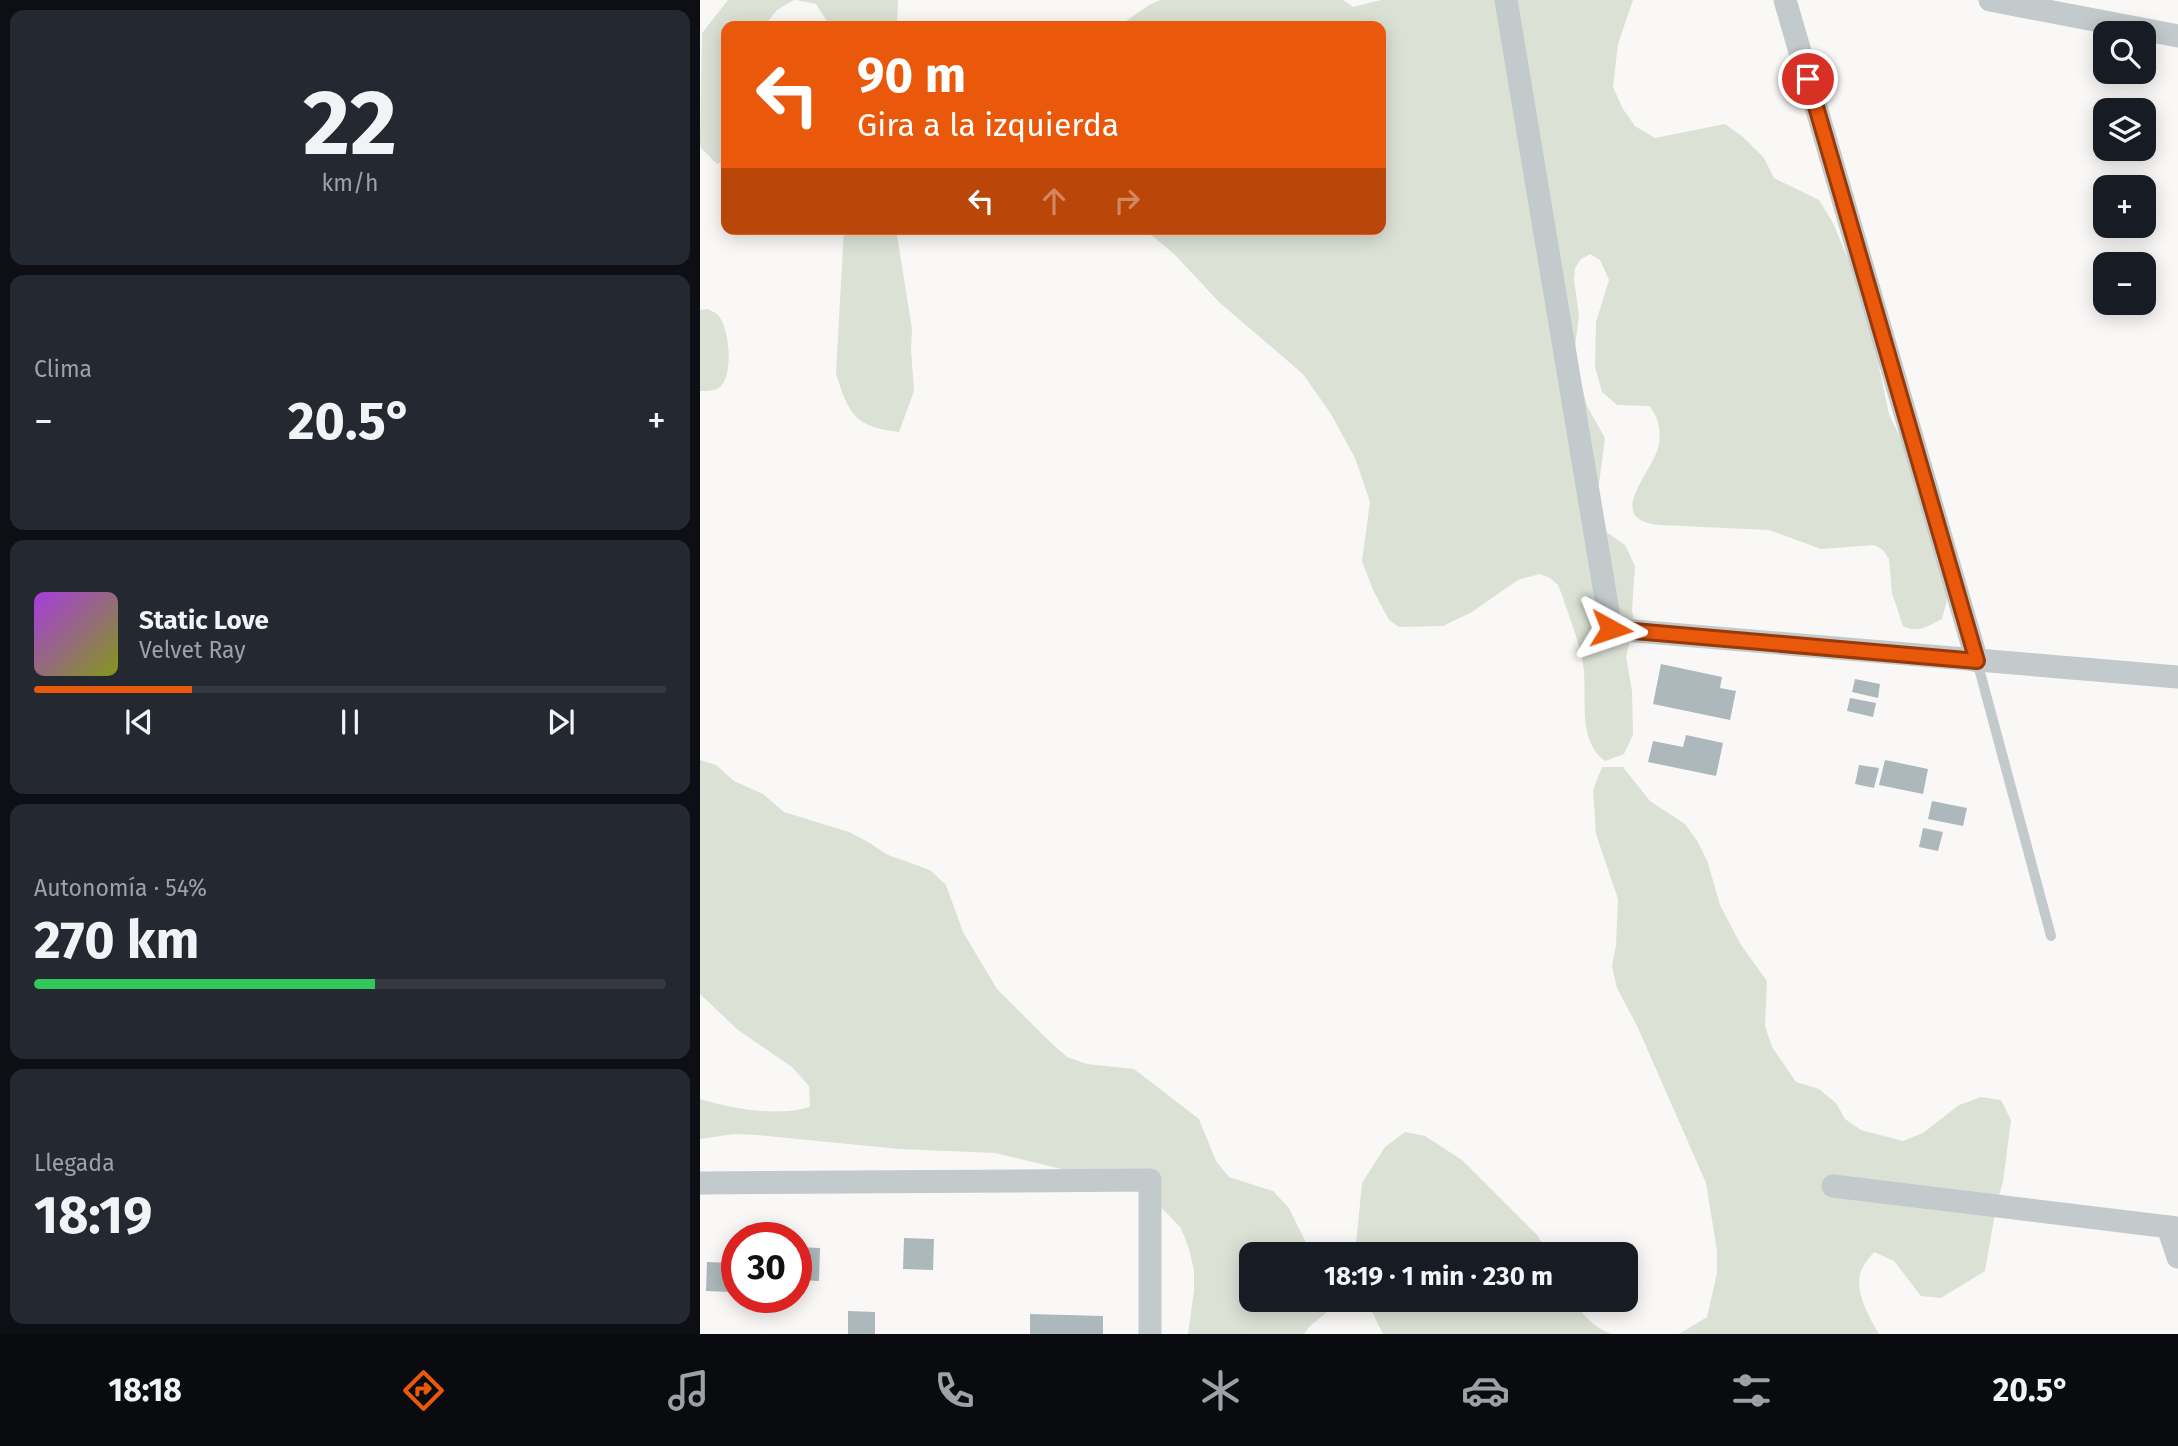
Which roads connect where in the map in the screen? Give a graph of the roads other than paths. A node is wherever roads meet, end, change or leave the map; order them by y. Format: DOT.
graph roads {
  1 [pos="1506,0"];
  2 [pos="1785,0"];
  3 [pos="1990,0"];
  4 [pos="2178,36"];
  5 [pos="1977,661"];
  6 [pos="2178,677"];
  7 [pos="2051,936"];
  8 [pos="700,1183"];
  9 [pos="1833,1186"];
  10 [pos="2173,1228"];
  11 [pos="2178,1257"];
  12 [pos="1150,1334"];
  1 -- 5 [label="street"];
  2 -- 5 [label="street"];
  3 -- 4 [label="street"];
  5 -- 6 [label="street"];
  5 -- 7 [label="lane"];
  8 -- 12 [label="street"];
  9 -- 10 [label="street"];
  10 -- 11 [label="street"];
}
